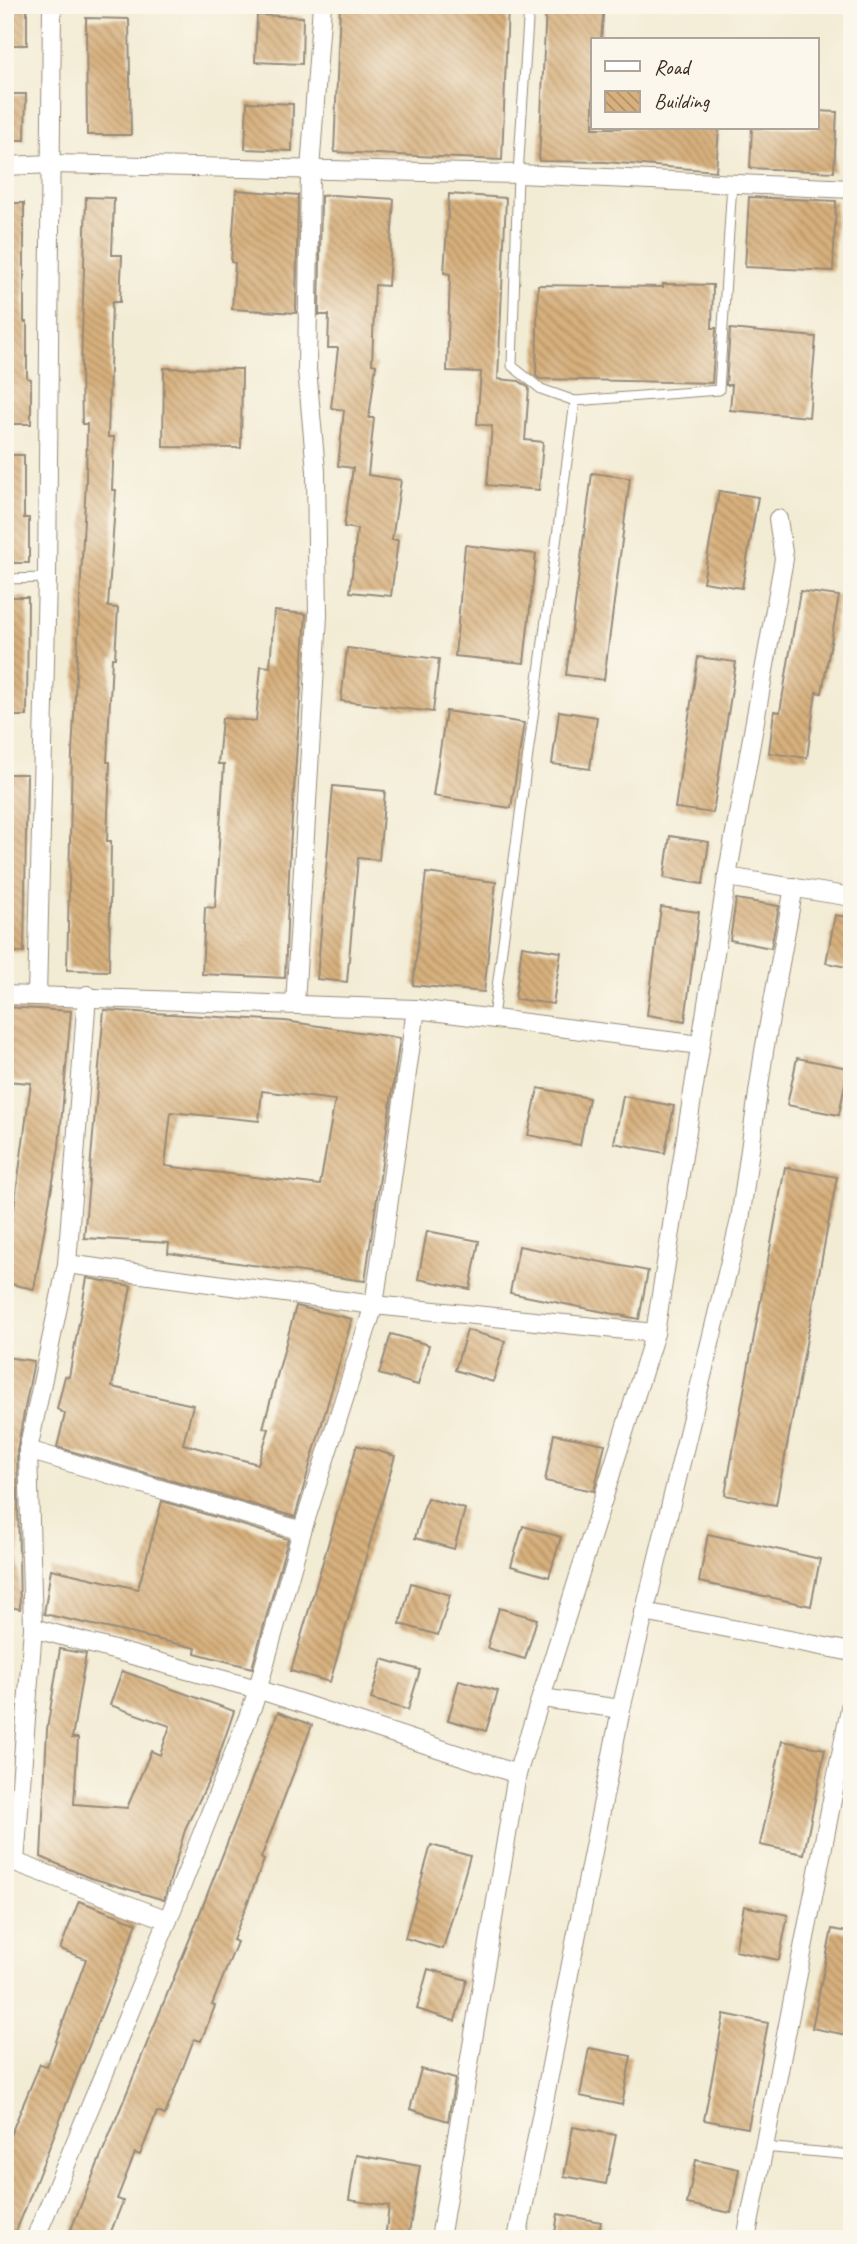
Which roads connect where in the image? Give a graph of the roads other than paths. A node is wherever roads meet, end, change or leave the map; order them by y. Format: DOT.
graph roads {
  1 [pos="52,5"];
  2 [pos="322,5"];
  3 [pos="529,5"];
  4 [pos="52,164"];
  5 [pos="5,166"];
  6 [pos="310,170"];
  7 [pos="518,174"];
  8 [pos="732,183"];
  9 [pos="852,189"];
  10 [pos="575,401"];
  11 [pos="778,519"];
  12 [pos="47,578"];
  13 [pos="5,579"];
  14 [pos="727,877"];
  15 [pos="794,887"];
  16 [pos="852,897"];
  17 [pos="5,995"];
  18 [pos="87,995"];
  19 [pos="37,996"];
  20 [pos="295,1004"];
  21 [pos="416,1009"];
  22 [pos="493,1017"];
  23 [pos="700,1045"];
  24 [pos="67,1264"];
  25 [pos="374,1305"];
  26 [pos="655,1333"];
  27 [pos="28,1450"];
  28 [pos="302,1531"];
  29 [pos="644,1612"];
  30 [pos="33,1628"];
  31 [pos="852,1652"];
  32 [pos="257,1689"];
  33 [pos="542,1698"];
  34 [pos="852,1699"];
  35 [pos="621,1709"];
  36 [pos="517,1774"];
  37 [pos="168,1920"];
  38 [pos="762,2147"];
  39 [pos="852,2155"];
  40 [pos="36,2239"];
  41 [pos="440,2239"];
  42 [pos="517,2239"];
  43 [pos="746,2239"];
  1 -- 4 [label="street"];
  2 -- 6 [label="street"];
  3 -- 7 [label="lane"];
  4 -- 5 [label="street"];
  4 -- 6 [label="street"];
  4 -- 12 [label="street"];
  6 -- 7 [label="street"];
  6 -- 20 [label="street"];
  7 -- 8 [label="street"];
  7 -- 10 [label="lane"];
  8 -- 9 [label="street"];
  8 -- 10 [label="lane"];
  10 -- 22 [label="lane"];
  11 -- 14 [label="street"];
  12 -- 13 [label="lane"];
  12 -- 19 [label="street"];
  14 -- 15 [label="street"];
  14 -- 23 [label="street"];
  15 -- 16 [label="street"];
  15 -- 29 [label="street"];
  17 -- 19 [label="street"];
  18 -- 19 [label="street"];
  18 -- 20 [label="street"];
  18 -- 24 [label="street"];
  20 -- 21 [label="street"];
  21 -- 22 [label="street"];
  21 -- 25 [label="street"];
  22 -- 23 [label="street"];
  23 -- 26 [label="street"];
  24 -- 25 [label="street"];
  24 -- 27 [label="street"];
  25 -- 26 [label="street"];
  25 -- 28 [label="street"];
  26 -- 33 [label="street"];
  27 -- 28 [label="street"];
  27 -- 30 [label="street"];
  28 -- 32 [label="street"];
  29 -- 31 [label="street"];
  29 -- 35 [label="street"];
  30 -- 32 [label="street"];
  30 -- 37 [label="street"];
  32 -- 36 [label="street"];
  32 -- 37 [label="street"];
  33 -- 35 [label="street"];
  33 -- 36 [label="street"];
  34 -- 38 [label="street"];
  35 -- 42 [label="street"];
  36 -- 41 [label="street"];
  37 -- 40 [label="street"];
  38 -- 39 [label="lane"];
  38 -- 43 [label="street"];
}
